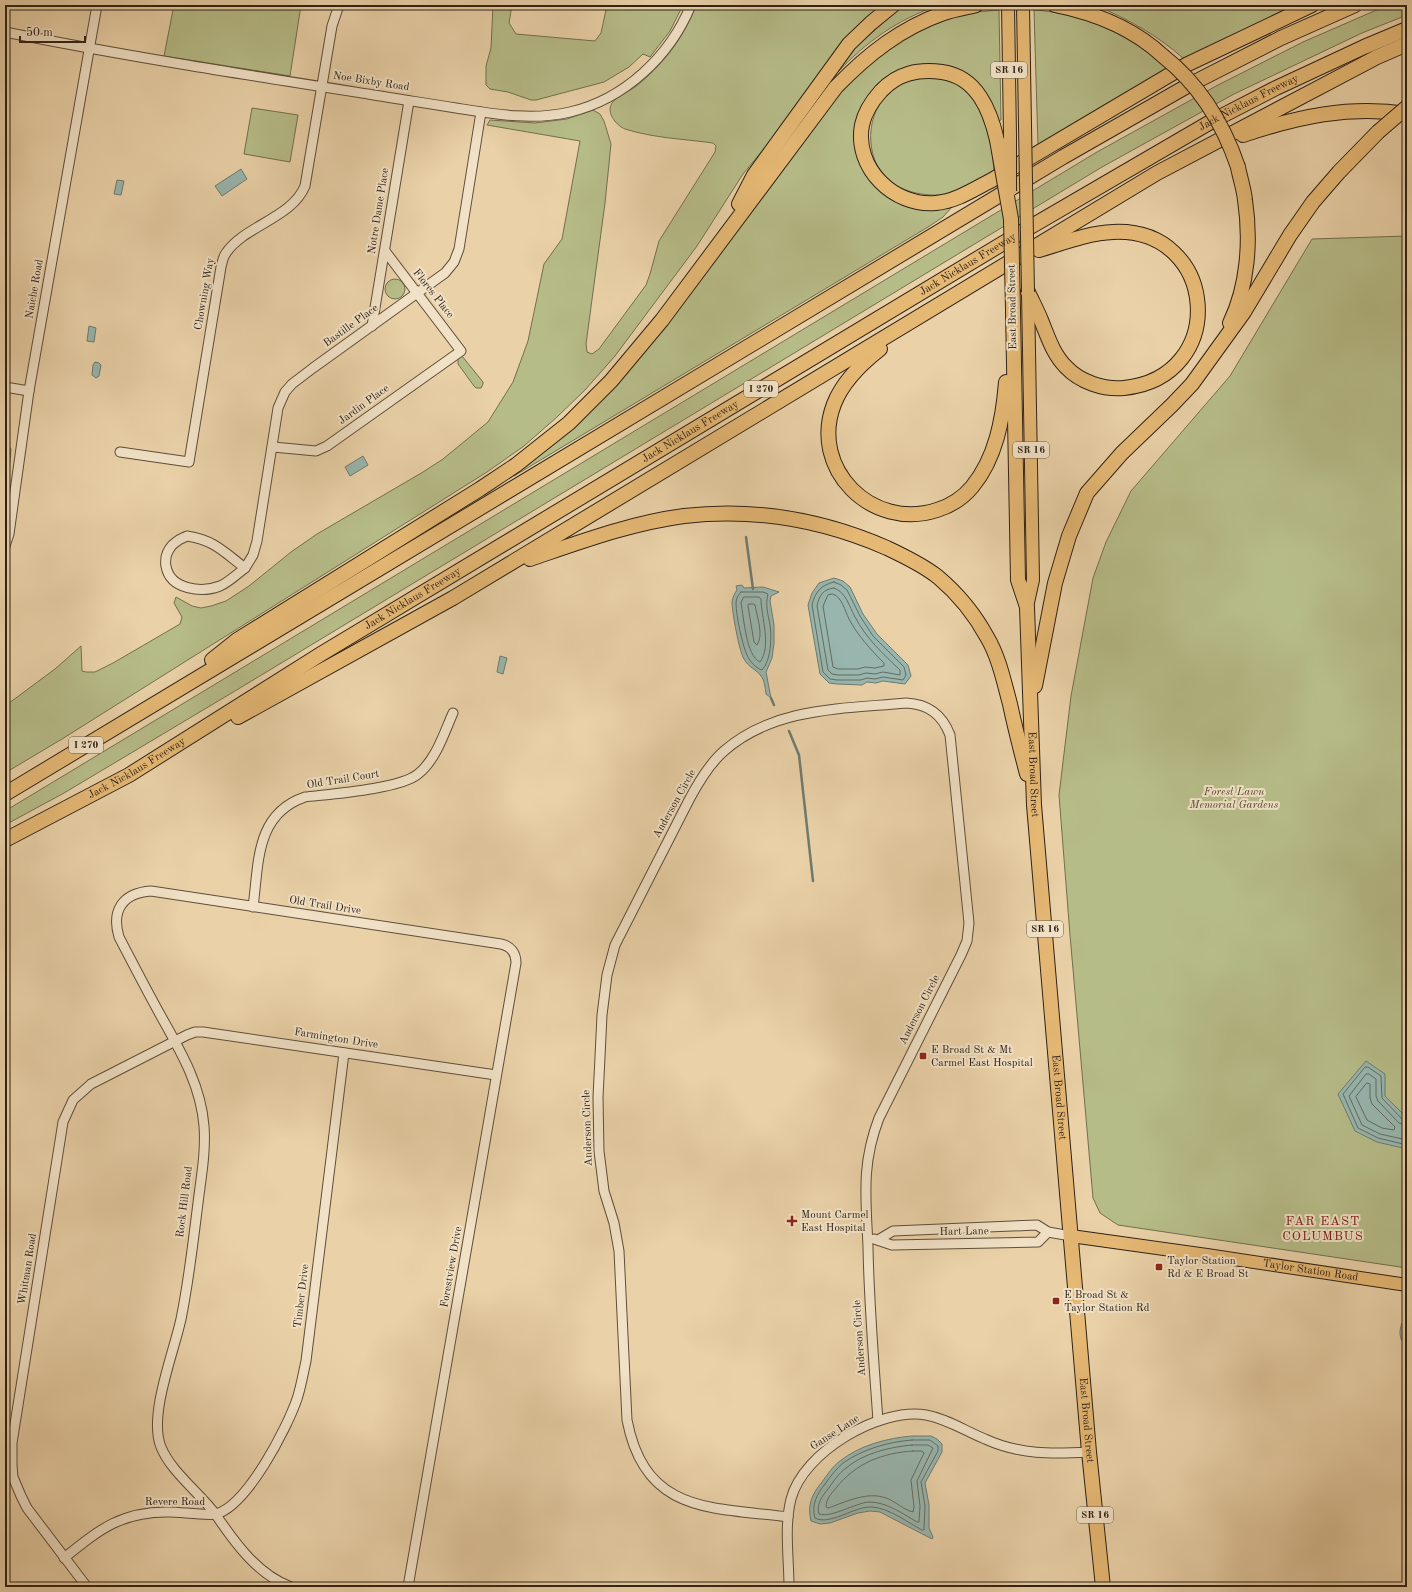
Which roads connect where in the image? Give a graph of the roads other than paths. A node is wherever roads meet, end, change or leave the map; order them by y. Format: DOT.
graph roads {
  1 [pos="96,5"];
  2 [pos="339,5"];
  3 [pos="691,5"];
  4 [pos="894,5"];
  5 [pos="976,5"];
  6 [pos="1008,5"];
  7 [pos="1023,5"];
  8 [pos="1055,5"];
  9 [pos="1312,5"];
  10 [pos="1355,5"];
  11 [pos="1407,29"];
  12 [pos="5,32"];
  13 [pos="1407,44"];
  14 [pos="89,49"];
  15 [pos="320,86"];
  16 [pos="409,101"];
  17 [pos="1407,107"];
  18 [pos="481,112"];
  19 [pos="1407,114"];
  20 [pos="1003,138"];
  21 [pos="1202,149"];
  22 [pos="722,238"];
  23 [pos="385,251"];
  24 [pos="1022,255"];
  25 [pos="1028,292"];
  26 [pos="417,294"];
  27 [pos="1013,310"];
  28 [pos="925,314"];
  29 [pos="372,326"];
  30 [pos="462,351"];
  31 [pos="1211,359"];
  32 [pos="5,387"];
  33 [pos="29,391"];
  34 [pos="273,447"];
  35 [pos="120,452"];
  36 [pos="5,546"];
  37 [pos="507,566"];
  38 [pos="245,568"];
  39 [pos="1027,607"];
  40 [pos="166,696"];
  41 [pos="1030,712"];
  42 [pos="453,714"];
  43 [pos="130,775"];
  44 [pos="5,794"];
  45 [pos="1034,805"];
  46 [pos="5,840"];
  47 [pos="132,895"];
  48 [pos="253,906"];
  49 [pos="513,951"];
  50 [pos="174,1041"];
  51 [pos="344,1053"];
  52 [pos="496,1075"];
  53 [pos="1048,1232"];
  54 [pos="1071,1236"];
  55 [pos="867,1237"];
  56 [pos="878,1240"];
  57 [pos="1407,1285"];
  58 [pos="878,1421"];
  59 [pos="1089,1452"];
  60 [pos="215,1514"];
  61 [pos="788,1517"];
  62 [pos="64,1558"];
  63 [pos="86,1587"];
  64 [pos="292,1587"];
  65 [pos="408,1587"];
  66 [pos="789,1587"];
  67 [pos="1103,1587"];
  1 -- 14 [label="street, Naiche Road"];
  2 -- 15 [label="street, Chowning Way"];
  3 -- 18 [label="street, Noe Bixby Road"];
  4 -- 22 [label="highway"];
  5 -- 22 [label="highway"];
  6 -- 20 [label="main road, SR 16"];
  7 -- 25 [label="main road, East Broad Street / SR 16, bridge"];
  8 -- 31 [label="highway, bridge"];
  9 -- 20 [label="highway, East Broad Street"];
  10 -- 40 [label="highway, I 270"];
  11 -- 43 [label="highway, Jack Nicklaus Freeway / I 270"];
  12 -- 14 [label="street, Noe Bixby Road"];
  13 -- 21 [label="highway"];
  14 -- 15 [label="street, Noe Bixby Road"];
  14 -- 33 [label="street, Naiche Road"];
  15 -- 16 [label="street, Noe Bixby Road"];
  15 -- 35 [label="street, Chowning Way"];
  16 -- 18 [label="street, Noe Bixby Road"];
  16 -- 23 [label="street, Notre Dame Place"];
  17 -- 31 [label="highway, bridge"];
  18 -- 26 [label="street, Bastille Place"];
  19 -- 21 [label="highway"];
  20 -- 27 [label="highway, East Broad Street / SR 16, bridge"];
  21 -- 24 [label="highway"];
  22 -- 40 [label="highway"];
  23 -- 26 [label="street, Flores Place"];
  23 -- 29 [label="street, Notre Dame Place"];
  24 -- 25 [label="highway"];
  24 -- 28 [label="highway"];
  25 -- 39 [label="main road, East Broad Street / SR 16"];
  26 -- 29 [label="street, Bastille Place"];
  26 -- 30 [label="street, Flores Place"];
  27 -- 28 [label="highway"];
  27 -- 39 [label="highway, East Broad Street / SR 16"];
  28 -- 37 [label="highway"];
  29 -- 34 [label="street, Bastille Place"];
  30 -- 34 [label="street, Jardin Place"];
  31 -- 41 [label="highway"];
  32 -- 33 [label="street"];
  33 -- 36 [label="street, Naiche Road"];
  34 -- 38 [label="street, Bastille Place"];
  37 -- 43 [label="highway"];
  37 -- 45 [label="highway"];
  38 -- 38 [label="street, Bastille Place"];
  39 -- 41 [label="highway, East Broad Street / SR 16"];
  40 -- 44 [label="highway, I 270"];
  41 -- 45 [label="highway, East Broad Street / SR 16"];
  42 -- 48 [label="street, Old Trail Court"];
  43 -- 46 [label="highway, Jack Nicklaus Freeway / I 270"];
  45 -- 54 [label="highway, East Broad Street / SR 16"];
  47 -- 48 [label="street, Old Trail Drive"];
  47 -- 50 [label="street, Rock Hill Road"];
  48 -- 49 [label="street, Old Trail Drive"];
  49 -- 52 [label="street, Forestview Drive"];
  50 -- 51 [label="street, Farmington Drive"];
  50 -- 60 [label="street, Rock Hill Road"];
  50 -- 62 [label="street, Whitman Road"];
  51 -- 52 [label="street, Farmington Drive"];
  51 -- 60 [label="street, Timber Drive"];
  52 -- 65 [label="street, Forestview Drive"];
  53 -- 54 [label="street, Hart Lane"];
  53 -- 56 [label="street, Hart Lane"];
  53 -- 56 [label="street, Hart Lane"];
  54 -- 57 [label="main road, Taylor Station Road"];
  54 -- 59 [label="highway, East Broad Street / SR 16"];
  55 -- 56 [label="street, Hart Lane"];
  55 -- 58 [label="street, Anderson Circle"];
  55 -- 61 [label="street, Anderson Circle"];
  58 -- 59 [label="street, Ganse Lane"];
  58 -- 61 [label="street, Ganse Lane"];
  59 -- 67 [label="highway, East Broad Street / SR 16"];
  60 -- 62 [label="street, Revere Road"];
  60 -- 64 [label="street, Revere Road"];
  61 -- 66 [label="street, Ganse Lane"];
  62 -- 63 [label="street, Whitman Road"];
}
